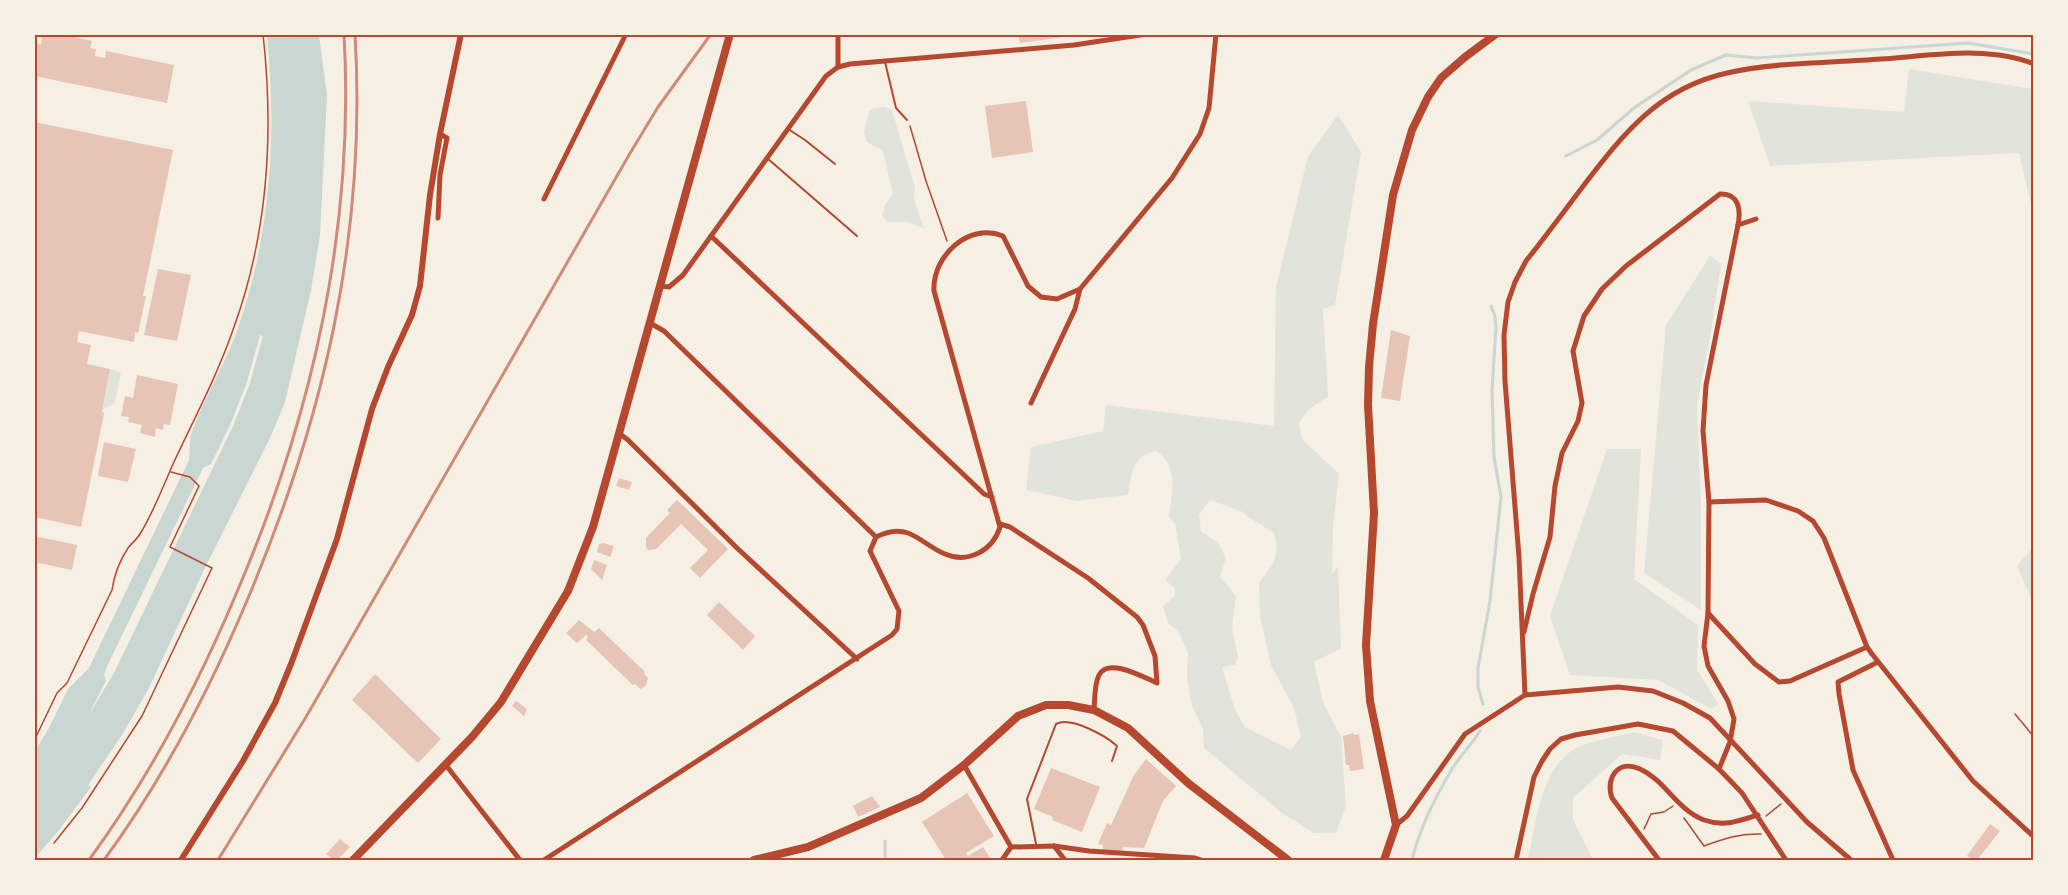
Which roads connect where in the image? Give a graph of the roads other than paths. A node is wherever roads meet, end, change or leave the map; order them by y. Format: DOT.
graph roads {
  1 [pos="461,34"];
  2 [pos="626,34"];
  3 [pos="838,34"];
  4 [pos="1147,34"];
  5 [pos="1216,34"];
  6 [pos="1496,34"];
  7 [pos="731,35"];
  8 [pos="1139,35"];
  9 [pos="885,62"];
  10 [pos="2034,64"];
  11 [pos="838,67"];
  12 [pos="907,120"];
  13 [pos="788,129"];
  14 [pos="440,134"];
  15 [pos="767,158"];
  16 [pos="835,164"];
  17 [pos="544,199"];
  18 [pos="438,218"];
  19 [pos="1756,219"];
  20 [pos="1738,225"];
  21 [pos="711,236"];
  22 [pos="857,236"];
  23 [pos="660,286"];
  24 [pos="1080,289"];
  25 [pos="650,323"];
  26 [pos="1031,403"];
  27 [pos="620,434"];
  28 [pos="992,497"];
  29 [pos="1709,502"];
  30 [pos="1000,524"];
  31 [pos="876,537"];
  32 [pos="1708,614"];
  33 [pos="1523,639"];
  34 [pos="1867,647"];
  35 [pos="857,659"];
  36 [pos="1878,662"];
  37 [pos="35,685"];
  38 [pos="34,693"];
  39 [pos="1525,695"];
  40 [pos="1094,710"];
  41 [pos="1112,761"];
  42 [pos="445,764"];
  43 [pos="964,765"];
  44 [pos="1719,769"];
  45 [pos="1761,816"];
  46 [pos="1396,825"];
  47 [pos="2034,837"];
  48 [pos="1037,846"];
  49 [pos="1054,846"];
  50 [pos="1011,847"];
  51 [pos="181,861"];
  52 [pos="353,861"];
  53 [pos="520,861"];
  54 [pos="544,861"];
  55 [pos="754,861"];
  56 [pos="1002,861"];
  57 [pos="1065,861"];
  58 [pos="1201,861"];
  59 [pos="1288,861"];
  60 [pos="1384,861"];
  61 [pos="1516,861"];
  62 [pos="1659,861"];
  63 [pos="1786,861"];
  64 [pos="1851,861"];
  65 [pos="1893,861"];
  1 -- 14 [label="street"];
  2 -- 17 [label="street"];
  3 -- 11 [label="street"];
  4 -- 8 [label="street"];
  5 -- 24 [label="street"];
  6 -- 46 [label="main road"];
  7 -- 23 [label="main road"];
  8 -- 9 [label="street"];
  9 -- 11 [label="street"];
  9 -- 12 [label="lane"];
  10 -- 33 [label="street"];
  11 -- 13 [label="street"];
  13 -- 15 [label="street"];
  13 -- 16 [label="lane"];
  14 -- 18 [label="street"];
  14 -- 51 [label="street"];
  15 -- 21 [label="street"];
  15 -- 22 [label="lane"];
  19 -- 20 [label="street"];
  20 -- 29 [label="street"];
  20 -- 33 [label="street"];
  21 -- 23 [label="street"];
  21 -- 28 [label="street"];
  23 -- 25 [label="main road"];
  24 -- 26 [label="street"];
  24 -- 28 [label="street"];
  25 -- 27 [label="main road"];
  25 -- 31 [label="street"];
  27 -- 35 [label="street"];
  27 -- 42 [label="main road"];
  28 -- 30 [label="street"];
  29 -- 32 [label="street"];
  29 -- 34 [label="street"];
  30 -- 31 [label="street"];
  30 -- 40 [label="street"];
  31 -- 35 [label="street"];
  32 -- 34 [label="street"];
  32 -- 44 [label="street"];
  33 -- 39 [label="street"];
  34 -- 36 [label="street"];
  35 -- 54 [label="street"];
  36 -- 47 [label="street"];
  36 -- 65 [label="street"];
  37 -- 38 [label="street"];
  39 -- 46 [label="street"];
  39 -- 64 [label="street"];
  40 -- 43 [label="main road"];
  40 -- 59 [label="main road"];
  41 -- 48 [label="lane"];
  42 -- 52 [label="main road"];
  42 -- 53 [label="street"];
  43 -- 50 [label="street"];
  43 -- 55 [label="main road"];
  44 -- 45 [label="street"];
  44 -- 61 [label="street"];
  45 -- 62 [label="street"];
  45 -- 63 [label="street"];
  46 -- 60 [label="main road"];
  48 -- 49 [label="street"];
  48 -- 50 [label="street"];
  49 -- 57 [label="street"];
  49 -- 58 [label="street"];
  50 -- 56 [label="street"];
}
